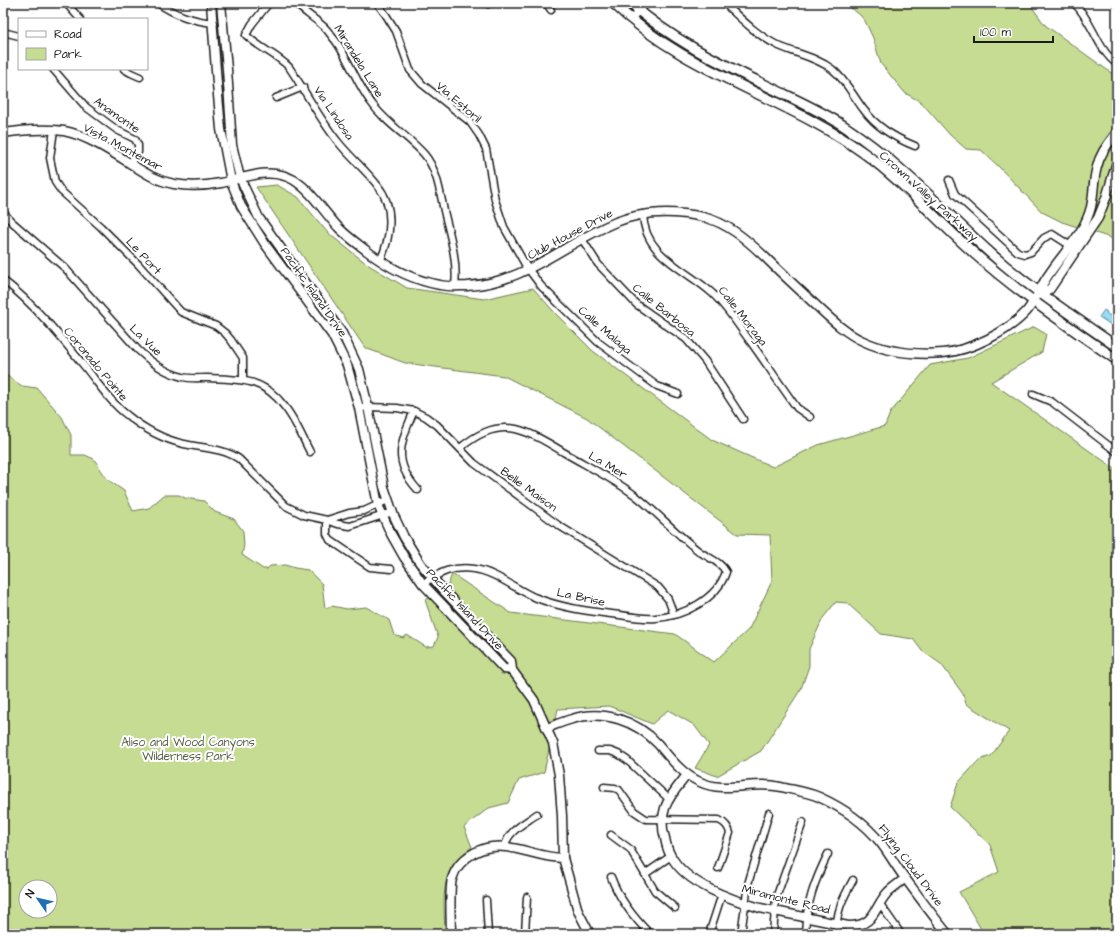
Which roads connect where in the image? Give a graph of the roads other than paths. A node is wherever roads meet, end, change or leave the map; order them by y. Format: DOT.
graph roads {
  1 [pos="66,3"];
  2 [pos="158,3"];
  3 [pos="211,3"];
  4 [pos="270,3"];
  5 [pos="295,3"];
  6 [pos="377,3"];
  7 [pos="546,3"];
  8 [pos="613,3"];
  9 [pos="630,3"];
  10 [pos="647,3"];
  11 [pos="724,3"];
  12 [pos="1074,3"];
  13 [pos="221,5"];
  14 [pos="550,10"];
  15 [pos="639,11"];
  16 [pos="79,18"];
  17 [pos="631,20"];
  18 [pos="214,23"];
  19 [pos="3,32"];
  20 [pos="18,36"];
  21 [pos="224,37"];
  22 [pos="1117,64"];
  23 [pos="54,70"];
  24 [pos="126,70"];
  25 [pos="140,77"];
  26 [pos="303,87"];
  27 [pos="276,98"];
  28 [pos="54,130"];
  29 [pos="1117,132"];
  30 [pos="3,133"];
  31 [pos="915,146"];
  32 [pos="1117,162"];
  33 [pos="130,163"];
  34 [pos="240,178"];
  35 [pos="949,180"];
  36 [pos="231,181"];
  37 [pos="3,212"];
  38 [pos="644,214"];
  39 [pos="582,239"];
  40 [pos="1074,248"];
  41 [pos="380,261"];
  42 [pos="529,269"];
  43 [pos="3,280"];
  44 [pos="455,286"];
  45 [pos="1039,293"];
  46 [pos="1033,301"];
  47 [pos="1117,347"];
  48 [pos="1117,360"];
  49 [pos="243,379"];
  50 [pos="678,394"];
  51 [pos="1033,394"];
  52 [pos="368,407"];
  53 [pos="359,408"];
  54 [pos="414,411"];
  55 [pos="810,417"];
  56 [pos="743,419"];
  57 [pos="460,448"];
  58 [pos="310,452"];
  59 [pos="1117,452"];
  60 [pos="418,490"];
  61 [pos="388,500"];
  62 [pos="378,505"];
  63 [pos="393,512"];
  64 [pos="383,515"];
  65 [pos="327,520"];
  66 [pos="391,569"];
  67 [pos="726,572"];
  68 [pos="432,577"];
  69 [pos="424,584"];
  70 [pos="674,615"];
  71 [pos="512,670"];
  72 [pos="547,728"];
  73 [pos="598,751"];
  74 [pos="687,775"];
  75 [pos="604,787"];
  76 [pos="669,799"];
  77 [pos="769,813"];
  78 [pos="538,814"];
  79 [pos="662,818"];
  80 [pos="803,822"];
  81 [pos="611,835"];
  82 [pos="505,847"];
  83 [pos="828,854"];
  84 [pos="671,856"];
  85 [pos="563,858"];
  86 [pos="718,868"];
  87 [pos="645,874"];
  88 [pos="611,877"];
  89 [pos="906,878"];
  90 [pos="853,880"];
  91 [pos="722,894"];
  92 [pos="527,897"];
  93 [pos="486,900"];
  94 [pos="746,904"];
  95 [pos="880,904"];
  96 [pos="675,908"];
  97 [pos="774,911"];
  98 [pos="806,918"];
  99 [pos="836,924"];
  100 [pos="451,934"];
  101 [pos="488,934"];
  102 [pos="525,934"];
  103 [pos="590,934"];
  104 [pos="650,934"];
  105 [pos="709,934"];
  106 [pos="741,934"];
  107 [pos="773,934"];
  108 [pos="805,934"];
  109 [pos="836,934"];
  110 [pos="901,934"];
  111 [pos="948,934"];
  1 -- 16 [label="street"];
  2 -- 18 [label="street"];
  3 -- 18 [label="street, Pacific Island Drive"];
  4 -- 26 [label="street, Via Lindosa"];
  5 -- 44 [label="street, Mirandela Lane"];
  6 -- 42 [label="street, Via Estoril"];
  7 -- 14 [label="street"];
  8 -- 17 [label="main road, Crown Valley Parkway"];
  9 -- 15 [label="main road, Crown Valley Parkway"];
  10 -- 15 [label="street"];
  11 -- 31 [label="street"];
  12 -- 22 [label="street"];
  13 -- 18 [label="street"];
  13 -- 21 [label="street, Pacific Island Drive"];
  15 -- 17 [label="street"];
  15 -- 45 [label="main road, Crown Valley Parkway"];
  17 -- 46 [label="main road, Crown Valley Parkway"];
  18 -- 21 [label="street"];
  18 -- 36 [label="street, Pacific Island Drive"];
  19 -- 20 [label="street"];
  21 -- 34 [label="street, Pacific Island Drive"];
  23 -- 33 [label="street, Anamonte"];
  24 -- 25 [label="street"];
  26 -- 27 [label="street"];
  26 -- 41 [label="street, Via Lindosa"];
  28 -- 30 [label="street, Vista Montemar"];
  28 -- 33 [label="street, Vista Montemar"];
  28 -- 49 [label="street, Le Port"];
  29 -- 40 [label="street, Club House Drive"];
  32 -- 40 [label="street, Club House Drive"];
  33 -- 36 [label="street, Vista Montemar"];
  34 -- 36 [label="street, Club House Drive"];
  34 -- 41 [label="street, Club House Drive"];
  34 -- 52 [label="street, Pacific Island Drive"];
  35 -- 40 [label="street"];
  36 -- 53 [label="street, Pacific Island Drive"];
  37 -- 49 [label="street, La Vue"];
  38 -- 39 [label="street, Club House Drive"];
  38 -- 46 [label="street, Club House Drive"];
  38 -- 55 [label="street, Calle Moraga"];
  39 -- 42 [label="street, Club House Drive"];
  39 -- 56 [label="street, Calle Barbosa"];
  40 -- 45 [label="street, Club House Drive"];
  41 -- 44 [label="street, Club House Drive"];
  42 -- 44 [label="street, Club House Drive"];
  42 -- 50 [label="street, Calle Malaga"];
  43 -- 65 [label="street, Coronado Pointe"];
  45 -- 46 [label="street, Club House Drive"];
  45 -- 47 [label="main road, Crown Valley Parkway"];
  46 -- 48 [label="main road, Crown Valley Parkway"];
  49 -- 58 [label="street, La Vue"];
  51 -- 59 [label="street"];
  52 -- 53 [label="street, Belle Maison"];
  52 -- 54 [label="street, Belle Maison"];
  52 -- 61 [label="street, Pacific Island Drive"];
  53 -- 62 [label="street, Pacific Island Drive"];
  54 -- 57 [label="street, Belle Maison"];
  54 -- 60 [label="street"];
  57 -- 67 [label="street, La Mer"];
  57 -- 70 [label="street, Belle Maison"];
  61 -- 62 [label="street, Coronado Pointe"];
  61 -- 63 [label="street, Pacific Island Drive"];
  62 -- 64 [label="street, Pacific Island Drive"];
  62 -- 65 [label="street, Coronado Pointe"];
  63 -- 64 [label="street, Coronado Pointe"];
  63 -- 68 [label="street, Pacific Island Drive"];
  64 -- 65 [label="street, Coronado Pointe"];
  64 -- 69 [label="street, Pacific Island Drive"];
  65 -- 66 [label="street"];
  67 -- 70 [label="street, La Brise"];
  68 -- 69 [label="street, La Brise"];
  68 -- 70 [label="street, La Brise"];
  68 -- 71 [label="street, Pacific Island Drive"];
  69 -- 71 [label="street, Pacific Island Drive"];
  71 -- 72 [label="street, Pacific Island Drive"];
  72 -- 74 [label="street, Flying Cloud Drive"];
  72 -- 85 [label="street, Pacific Island Drive"];
  73 -- 76 [label="street"];
  74 -- 76 [label="street, Miramonte Road"];
  74 -- 89 [label="street, Flying Cloud Drive"];
  75 -- 79 [label="street"];
  76 -- 79 [label="street, Miramonte Road"];
  77 -- 94 [label="street"];
  78 -- 82 [label="street"];
  79 -- 84 [label="street, Miramonte Road"];
  79 -- 86 [label="street"];
  80 -- 97 [label="street"];
  81 -- 87 [label="street"];
  82 -- 85 [label="street"];
  82 -- 100 [label="street"];
  83 -- 98 [label="street"];
  84 -- 87 [label="street"];
  84 -- 91 [label="street, Miramonte Road"];
  85 -- 103 [label="street, Pacific Island Drive"];
  87 -- 96 [label="street"];
  88 -- 104 [label="street"];
  89 -- 95 [label="street, Miramonte Road"];
  89 -- 111 [label="street, Flying Cloud Drive"];
  90 -- 99 [label="street"];
  91 -- 94 [label="street, Miramonte Road"];
  91 -- 105 [label="street"];
  92 -- 102 [label="street"];
  93 -- 101 [label="street"];
  94 -- 97 [label="street, Miramonte Road"];
  94 -- 106 [label="street"];
  95 -- 99 [label="street, Miramonte Road"];
  95 -- 110 [label="street"];
  97 -- 98 [label="street, Miramonte Road"];
  97 -- 107 [label="street"];
  98 -- 99 [label="street, Miramonte Road"];
  98 -- 108 [label="street"];
  99 -- 109 [label="street"];
}
